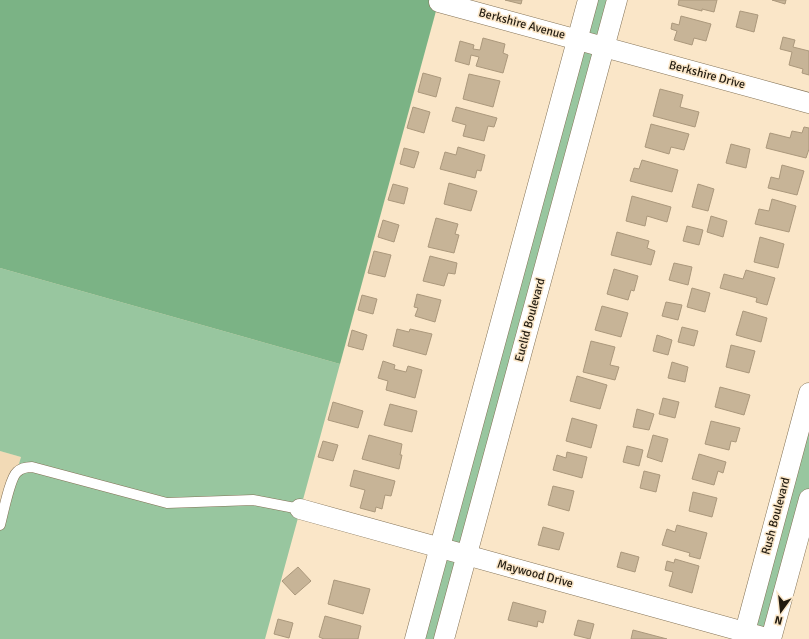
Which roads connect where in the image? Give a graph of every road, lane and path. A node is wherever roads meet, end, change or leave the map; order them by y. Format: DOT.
graph roads {
  1 [pos="588,0"];
  2 [pos="617,0"];
  3 [pos="439,2"];
  4 [pos="578,39"];
  5 [pos="604,46"];
  6 [pos="809,103"];
  7 [pos="509,293"];
  8 [pos="535,301"];
  9 [pos="809,393"];
  10 [pos="809,499"];
  11 [pos="300,509"];
  12 [pos="0,525"];
  13 [pos="440,548"];
  14 [pos="466,555"];
  15 [pos="744,636"];
  16 [pos="415,639"];
  17 [pos="444,639"];
  18 [pos="770,639"];
  1 -- 4 [label="street"];
  2 -- 5 [label="street, Euclid Boulevard"];
  3 -- 4 [label="street, Berkshire Avenue"];
  4 -- 5 [label="street, Berkshire Avenue"];
  4 -- 7 [label="street"];
  5 -- 6 [label="street, Berkshire Drive"];
  5 -- 8 [label="street, Euclid Boulevard"];
  7 -- 8 [label="street"];
  7 -- 13 [label="street"];
  8 -- 14 [label="street, Euclid Boulevard"];
  9 -- 15 [label="street, Rush Boulevard"];
  10 -- 18 [label="street"];
  11 -- 12 [label="lane"];
  11 -- 13 [label="street, Maywood Drive"];
  13 -- 14 [label="street, Maywood Drive"];
  13 -- 16 [label="street"];
  14 -- 15 [label="street, Maywood Drive"];
  14 -- 17 [label="street, Euclid Boulevard"];
  15 -- 18 [label="street, Maywood Drive"];
}
